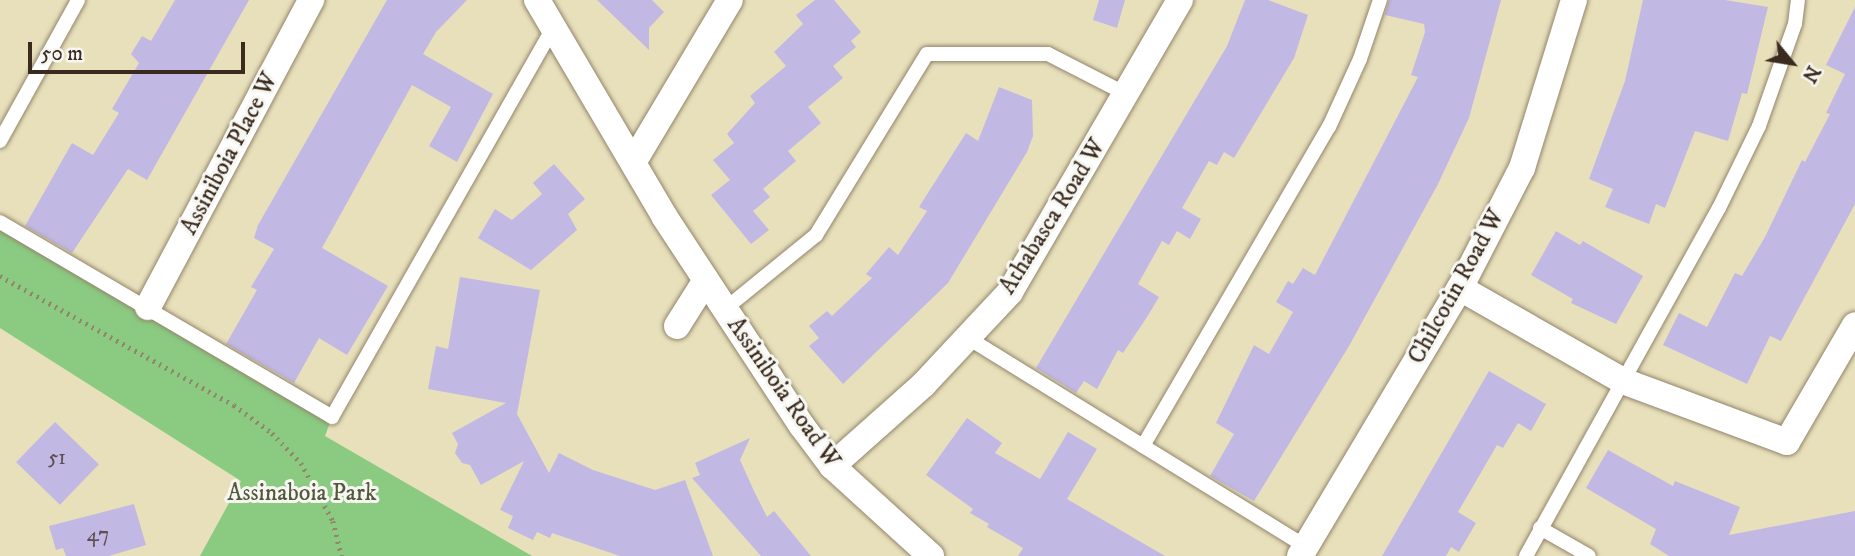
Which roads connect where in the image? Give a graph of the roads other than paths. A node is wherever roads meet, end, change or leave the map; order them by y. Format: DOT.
graph roads {
  1 [pos="78,0"];
  2 [pos="311,0"];
  3 [pos="537,0"];
  4 [pos="730,0"];
  5 [pos="1180,0"];
  6 [pos="1380,0"];
  7 [pos="1574,0"];
  8 [pos="1798,0"];
  9 [pos="553,28"];
  10 [pos="1128,94"];
  11 [pos="0,141"];
  12 [pos="634,161"];
  13 [pos="0,222"];
  14 [pos="706,280"];
  15 [pos="1460,288"];
  16 [pos="148,307"];
  17 [pos="724,309"];
  18 [pos="1855,325"];
  19 [pos="677,326"];
  20 [pos="968,338"];
  21 [pos="1623,382"];
  22 [pos="1143,446"];
  23 [pos="832,466"];
  24 [pos="1540,528"];
  25 [pos="1303,551"];
  26 [pos="931,556"];
  27 [pos="1526,556"];
  28 [pos="1589,556"];
  1 -- 11 [label="lane"];
  2 -- 16 [label="street, Assiniboia Place W"];
  3 -- 9 [label="street, Assiniboia Road W"];
  4 -- 12 [label="street"];
  5 -- 10 [label="street, Athabasca Road W"];
  6 -- 22 [label="lane"];
  7 -- 15 [label="street, Chilcotin Road W"];
  8 -- 21 [label="lane"];
  9 -- 12 [label="street, Assiniboia Road W"];
  9 -- 16 [label="lane"];
  10 -- 17 [label="lane"];
  10 -- 20 [label="street, Athabasca Road W"];
  12 -- 14 [label="street, Assiniboia Road W"];
  13 -- 16 [label="lane"];
  14 -- 17 [label="street, Assiniboia Road W"];
  14 -- 19 [label="street"];
  15 -- 21 [label="street"];
  15 -- 25 [label="street, Chilcotin Road W"];
  17 -- 23 [label="street, Assiniboia Road W"];
  18 -- 21 [label="street"];
  20 -- 22 [label="lane"];
  20 -- 23 [label="street, Athabasca Road W"];
  21 -- 24 [label="lane"];
  22 -- 25 [label="lane"];
  23 -- 26 [label="street, Assiniboia Road W"];
  24 -- 27 [label="lane"];
  24 -- 28 [label="lane"];
}
